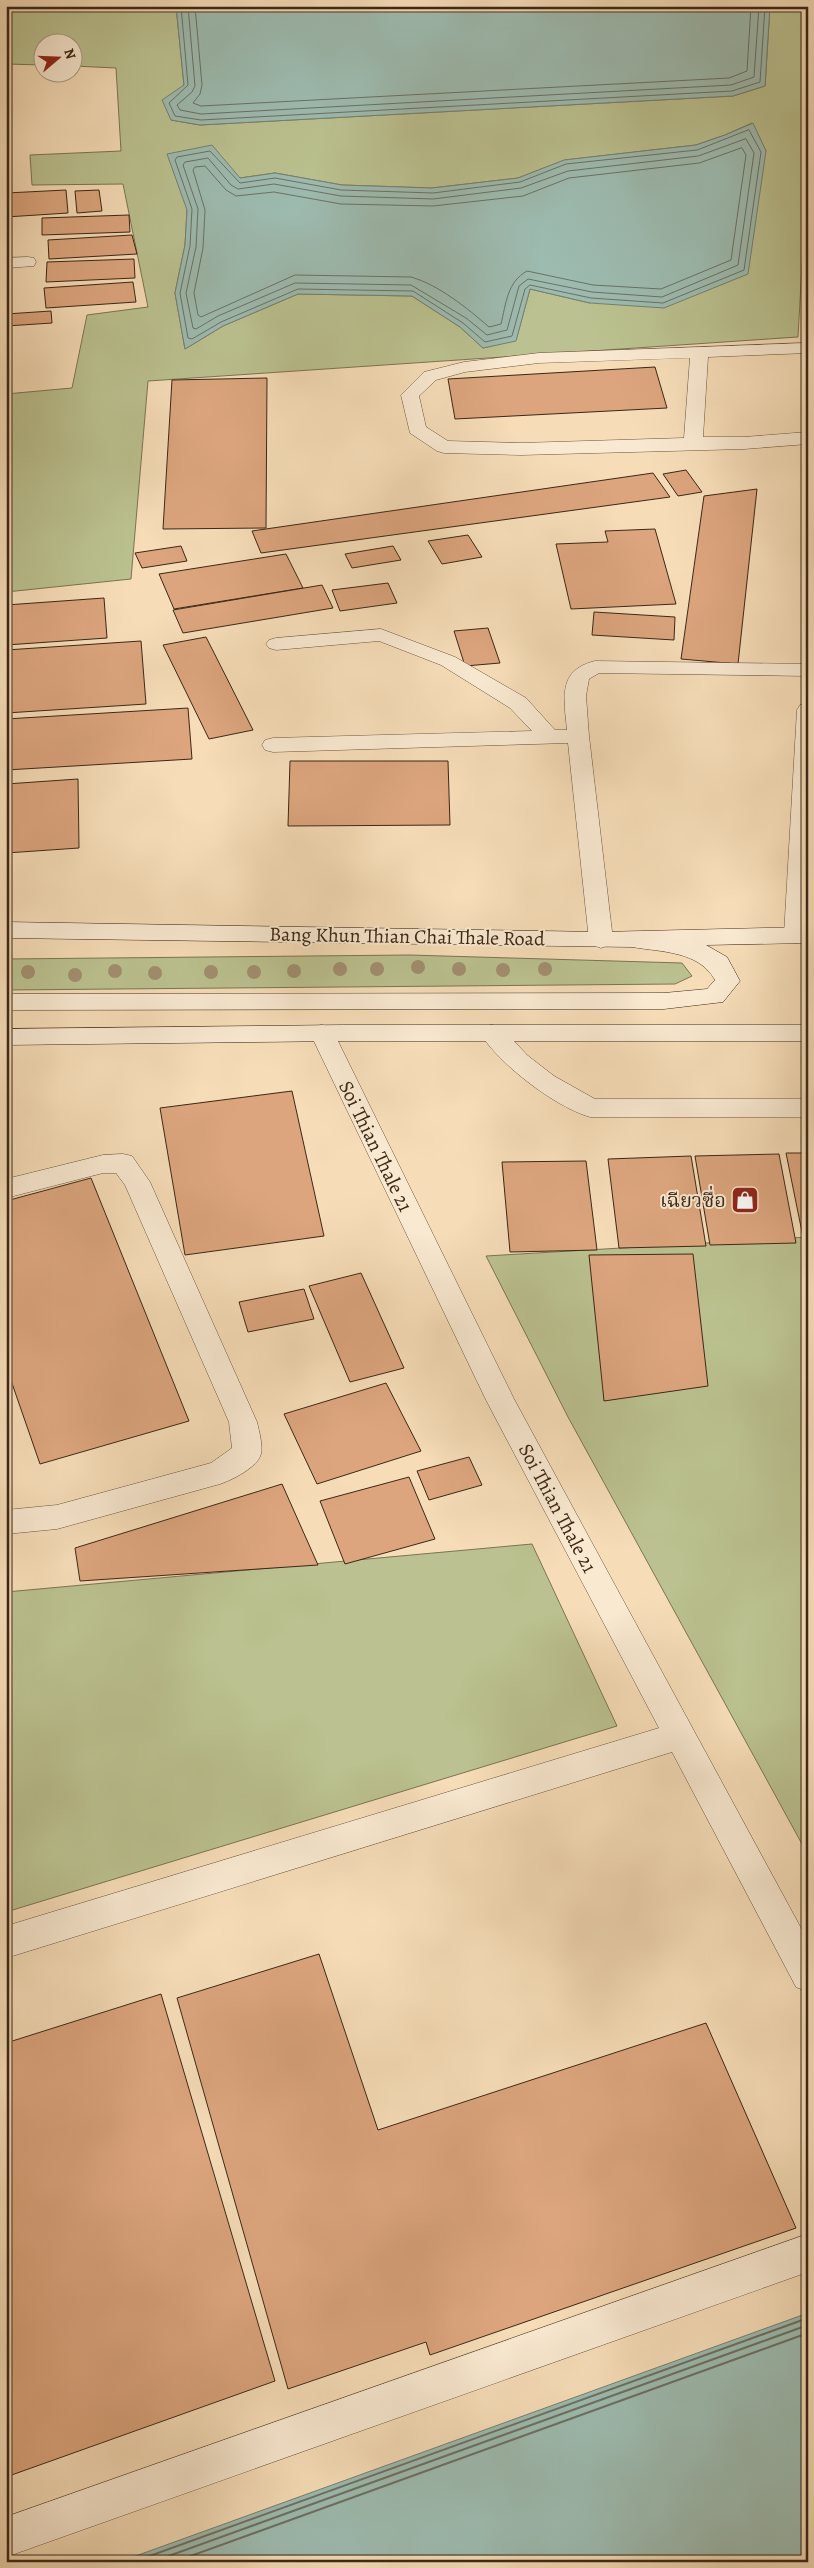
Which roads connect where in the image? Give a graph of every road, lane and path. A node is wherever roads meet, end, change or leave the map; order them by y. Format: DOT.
graph roads {
  1 [pos="28,262"];
  2 [pos="6,263"];
  3 [pos="808,348"];
  4 [pos="700,353"];
  5 [pos="808,438"];
  6 [pos="693,443"];
  7 [pos="276,644"];
  8 [pos="808,670"];
  9 [pos="808,710"];
  10 [pos="548,735"];
  11 [pos="578,736"];
  12 [pos="273,745"];
  13 [pos="6,930"];
  14 [pos="802,935"];
  15 [pos="631,939"];
  16 [pos="601,940"];
  17 [pos="6,1002"];
  18 [pos="322,1033"];
  19 [pos="492,1033"];
  20 [pos="808,1033"];
  21 [pos="6,1037"];
  22 [pos="808,1108"];
  23 [pos="6,1189"];
  24 [pos="6,1522"];
  25 [pos="678,1736"];
  26 [pos="6,1942"];
  27 [pos="808,1976"];
  28 [pos="808,2252"];
  29 [pos="6,2537"];
  1 -- 2 [label="main road"];
  3 -- 4 [label="main road"];
  4 -- 6 [label="main road"];
  4 -- 6 [label="main road"];
  5 -- 6 [label="main road"];
  7 -- 10 [label="main road"];
  8 -- 11 [label="main road"];
  9 -- 14 [label="main road"];
  10 -- 11 [label="main road"];
  10 -- 12 [label="main road"];
  11 -- 16 [label="main road"];
  13 -- 16 [label="main road, Bang Khun Thian Chai Thale Road"];
  14 -- 15 [label="main road, Bang Khun Thian Chai Thale Road"];
  15 -- 16 [label="main road, Bang Khun Thian Chai Thale Road"];
  15 -- 17 [label="main road"];
  18 -- 19 [label="main road"];
  18 -- 21 [label="main road"];
  18 -- 25 [label="main road, Soi Thian Thale 21"];
  19 -- 20 [label="main road"];
  19 -- 22 [label="main road"];
  23 -- 24 [label="main road"];
  25 -- 26 [label="main road"];
  25 -- 27 [label="main road, Soi Thian Thale 21"];
  28 -- 29 [label="main road"];
}
